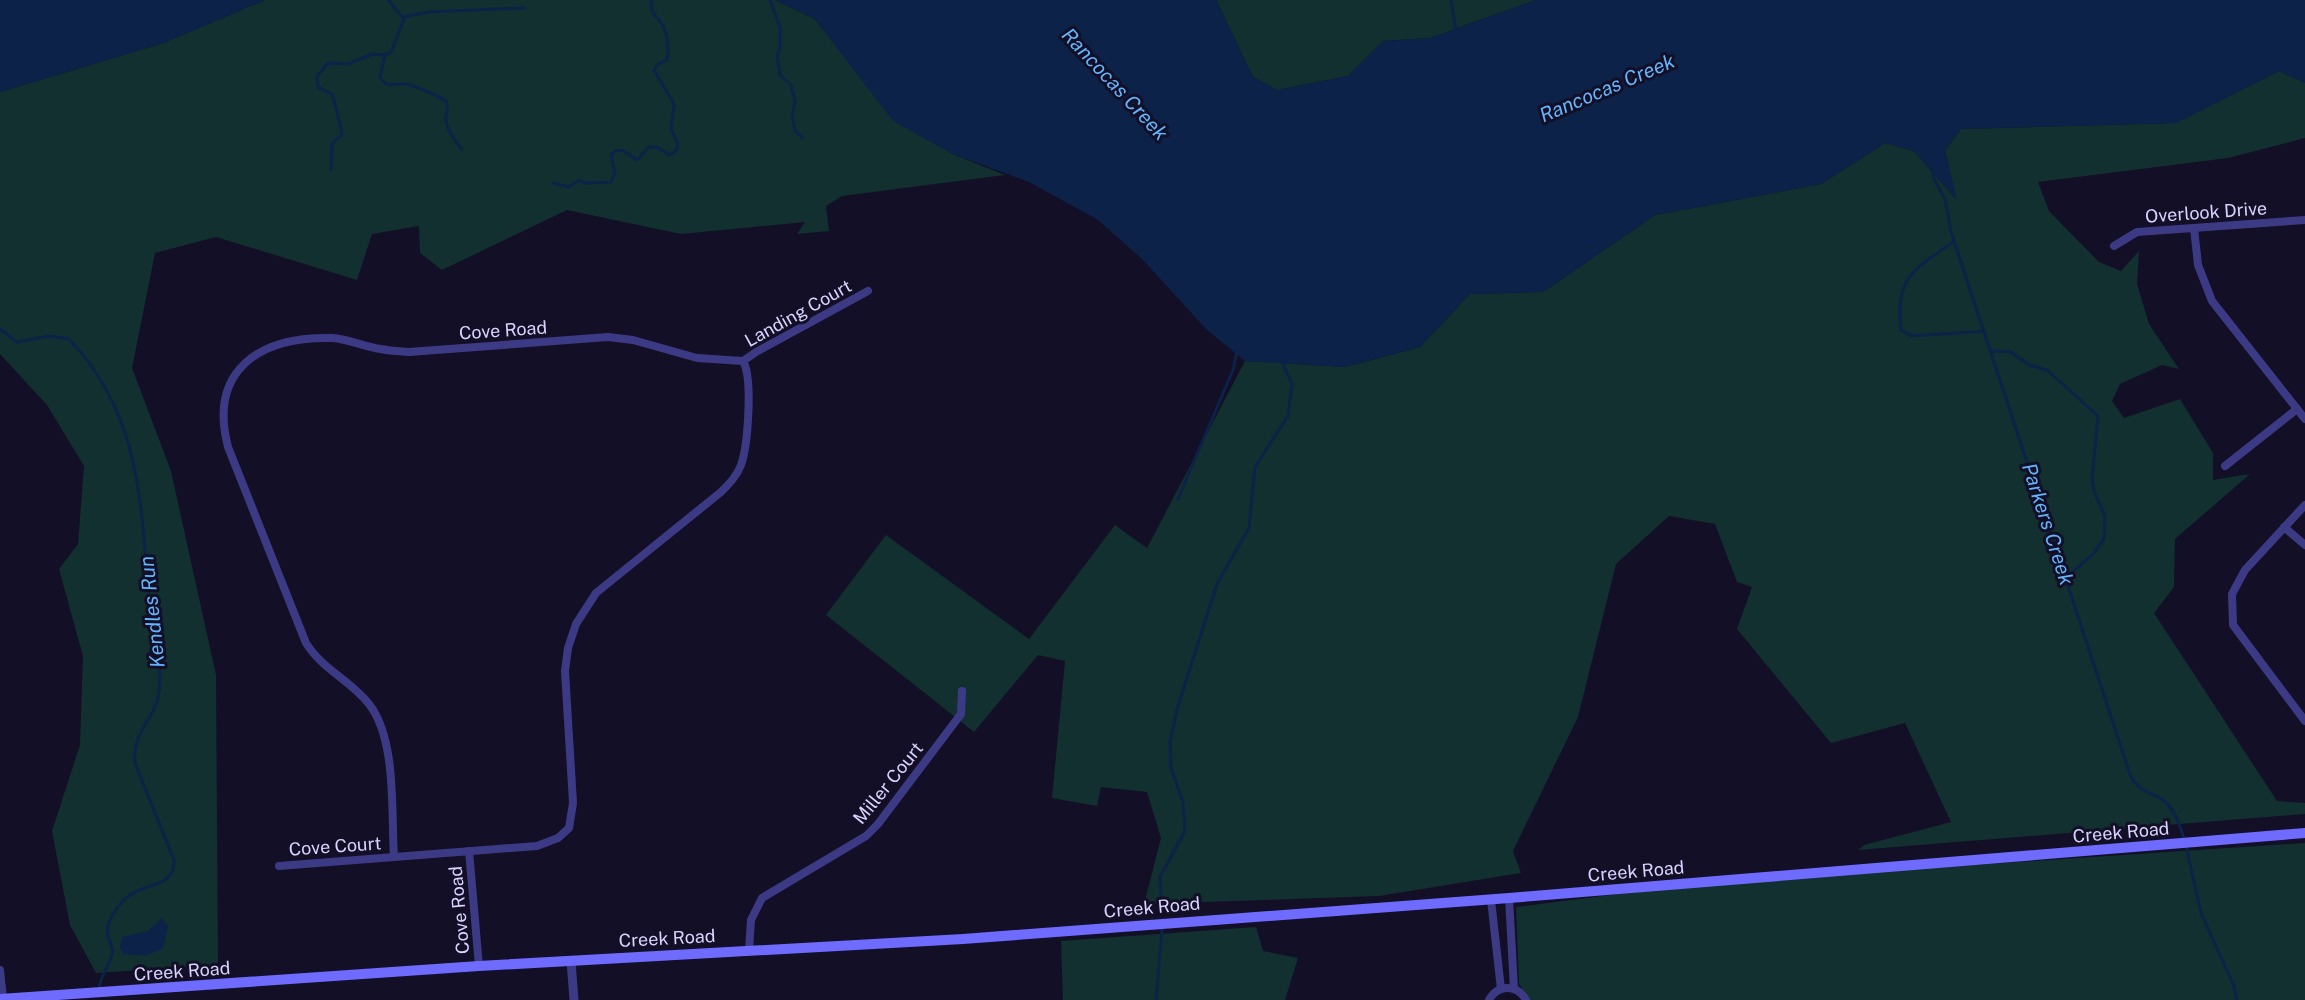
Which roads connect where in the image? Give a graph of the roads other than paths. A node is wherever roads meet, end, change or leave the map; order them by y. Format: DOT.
graph roads {
  1 [pos="2305,220"];
  2 [pos="2194,228"];
  3 [pos="2114,246"];
  4 [pos="868,291"];
  5 [pos="743,361"];
  6 [pos="2297,409"];
  7 [pos="2305,419"];
  8 [pos="2224,466"];
  9 [pos="2305,505"];
  10 [pos="2284,527"];
  11 [pos="2305,545"];
  12 [pos="962,691"];
  13 [pos="2305,721"];
  14 [pos="2305,833"];
  15 [pos="469,851"];
  16 [pos="394,857"];
  17 [pos="279,866"];
  18 [pos="1509,898"];
  19 [pos="1491,900"];
  20 [pos="749,950"];
  21 [pos="571,961"];
  22 [pos="478,966"];
  23 [pos="0,970"];
  24 [pos="1500,989"];
  25 [pos="1514,989"];
  26 [pos="2,999"];
  27 [pos="574,1000"];
  28 [pos="1489,1000"];
  29 [pos="1526,1000"];
  1 -- 2 [label="street, Overlook Drive"];
  2 -- 3 [label="street, Overlook Drive"];
  2 -- 6 [label="street"];
  4 -- 5 [label="street, Landing Court"];
  5 -- 15 [label="street, Cove Road"];
  5 -- 16 [label="street, Cove Road"];
  6 -- 7 [label="street"];
  6 -- 8 [label="street"];
  9 -- 10 [label="street"];
  10 -- 11 [label="street"];
  10 -- 13 [label="street"];
  12 -- 20 [label="street, Miller Court"];
  14 -- 18 [label="main road, Creek Road"];
  15 -- 16 [label="street, Cove Road"];
  15 -- 22 [label="street, Cove Road"];
  16 -- 17 [label="street, Cove Court"];
  18 -- 19 [label="main road, Creek Road"];
  18 -- 25 [label="street"];
  19 -- 20 [label="main road, Creek Road"];
  19 -- 24 [label="street"];
  20 -- 21 [label="main road, Creek Road"];
  21 -- 22 [label="main road, Creek Road"];
  21 -- 27 [label="street"];
  22 -- 26 [label="main road, Creek Road"];
  23 -- 26 [label="street"];
  24 -- 25 [label="street"];
  24 -- 28 [label="street"];
  25 -- 29 [label="street"];
}
